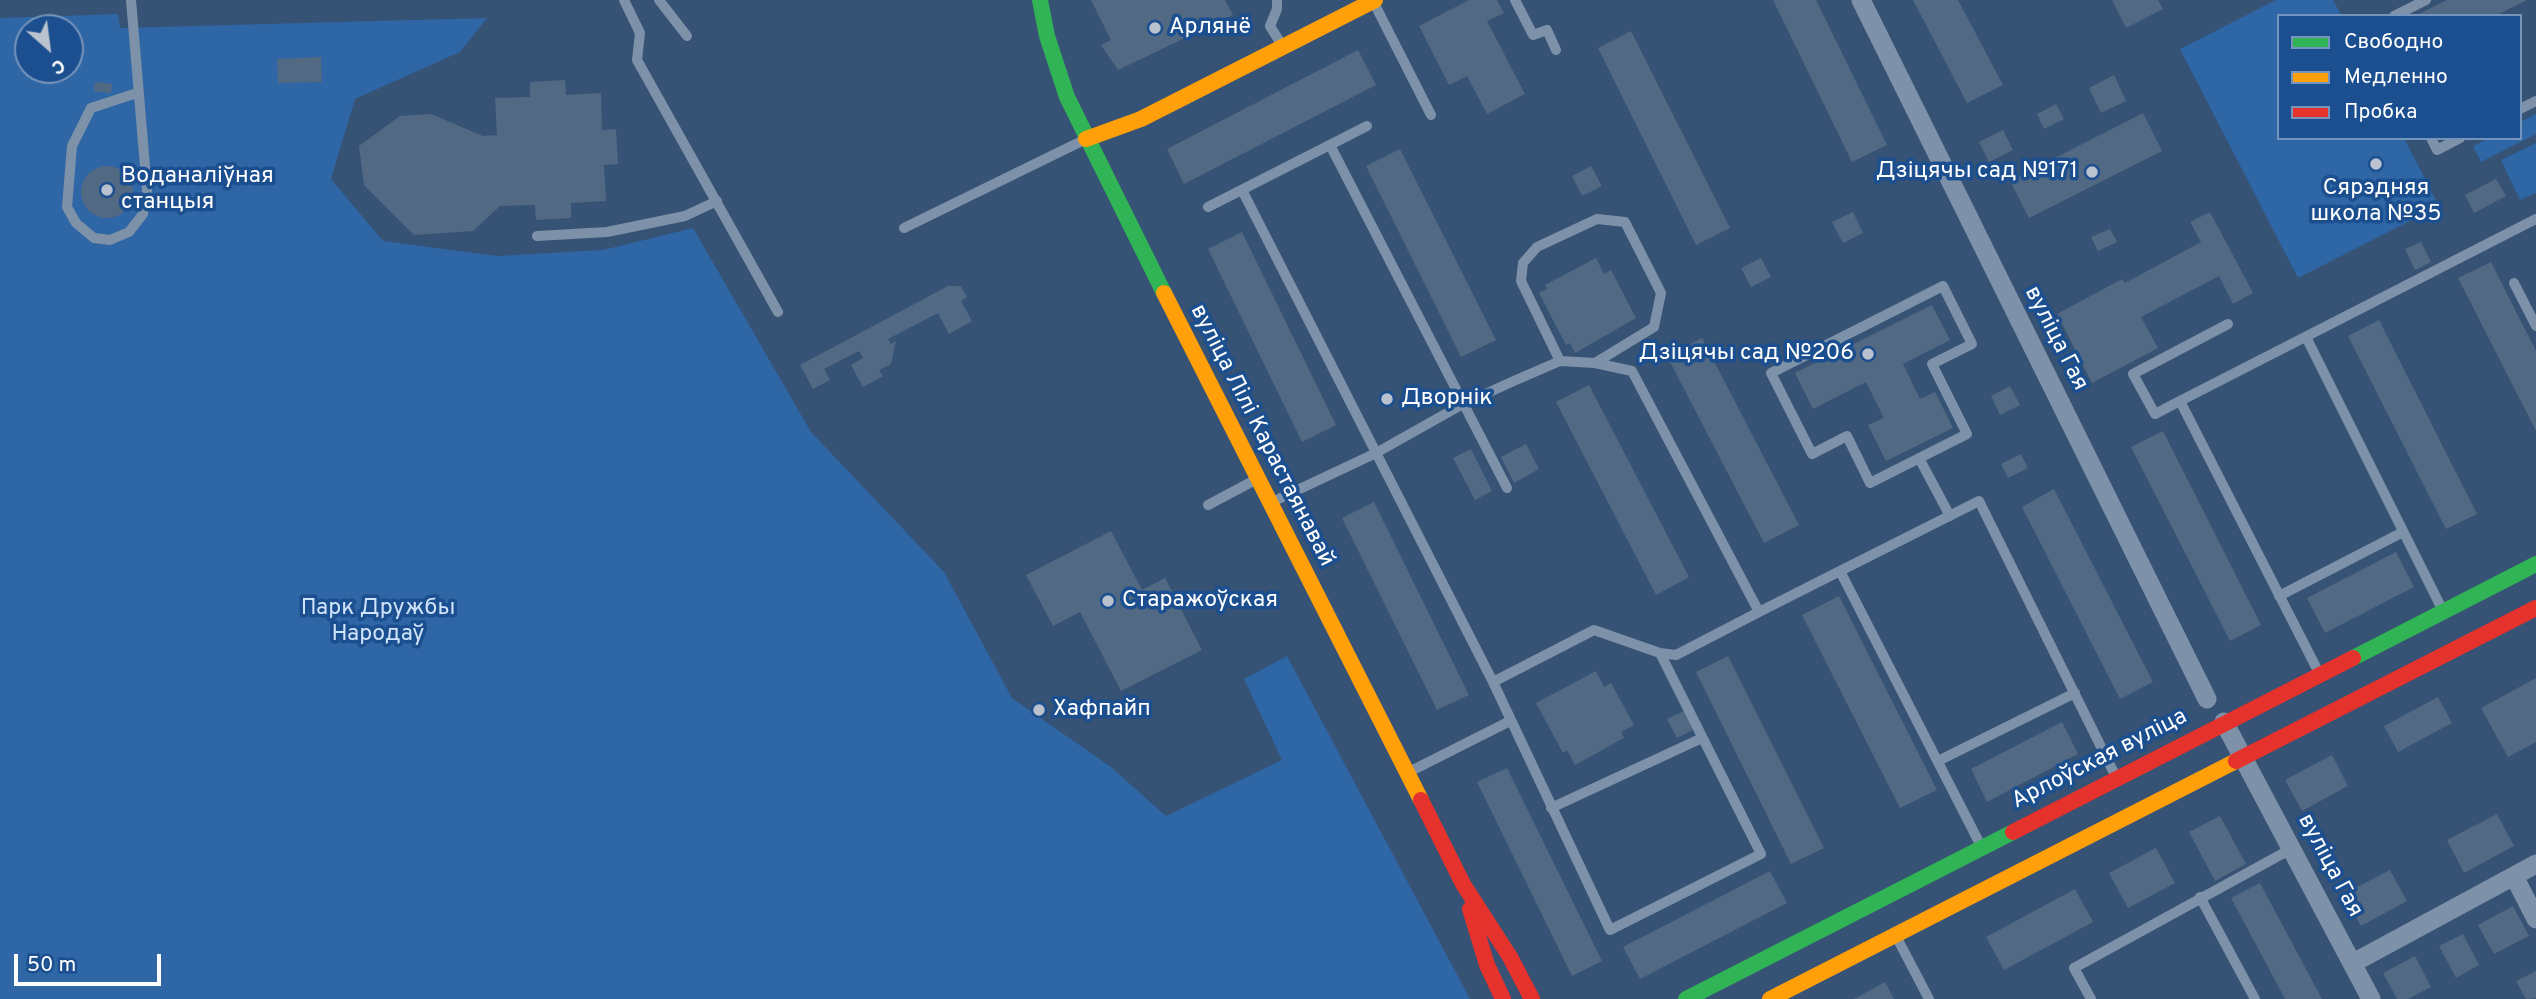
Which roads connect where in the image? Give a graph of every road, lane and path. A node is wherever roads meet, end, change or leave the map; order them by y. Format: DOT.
graph roads {
  1 [pos="131,0"];
  2 [pos="624,0"];
  3 [pos="659,0"];
  4 [pos="1041,0"];
  5 [pos="1277,0"];
  6 [pos="1374,0"];
  7 [pos="1516,0"];
  8 [pos="1861,0"];
  9 [pos="2426,0"];
  10 [pos="2398,14"];
  11 [pos="687,36"];
  12 [pos="1283,47"];
  13 [pos="1556,50"];
  14 [pos="137,93"];
  15 [pos="1431,115"];
  16 [pos="1367,126"];
  17 [pos="1086,139"];
  18 [pos="2432,140"];
  19 [pos="2456,140"];
  20 [pos="1330,145"];
  21 [pos="1242,190"];
  22 [pos="718,201"];
  23 [pos="1208,207"];
  24 [pos="2536,219"];
  25 [pos="904,228"];
  26 [pos="537,236"];
  27 [pos="2514,283"];
  28 [pos="778,312"];
  29 [pos="2228,324"];
  30 [pos="2536,326"];
  31 [pos="2306,337"];
  32 [pos="1560,361"];
  33 [pos="1595,363"];
  34 [pos="2180,401"];
  35 [pos="1463,404"];
  36 [pos="1376,453"];
  37 [pos="1919,458"];
  38 [pos="1258,478"];
  39 [pos="1507,488"];
  40 [pos="1270,503"];
  41 [pos="1208,505"];
  42 [pos="1950,516"];
  43 [pos="2403,532"];
  44 [pos="2536,564"];
  45 [pos="1840,571"];
  46 [pos="2279,596"];
  47 [pos="2536,608"];
  48 [pos="1759,612"];
  49 [pos="2443,612"];
  50 [pos="1660,653"];
  51 [pos="2319,673"];
  52 [pos="1493,682"];
  53 [pos="2075,693"];
  54 [pos="2207,699"];
  55 [pos="1510,721"];
  56 [pos="2224,722"];
  57 [pos="1702,738"];
  58 [pos="2243,757"];
  59 [pos="1938,761"];
  60 [pos="1407,774"];
  61 [pos="2117,777"];
  62 [pos="1551,808"];
  63 [pos="1982,846"];
  64 [pos="2291,849"];
  65 [pos="2536,864"];
  66 [pos="2514,876"];
  67 [pos="1463,884"];
  68 [pos="2200,897"];
  69 [pos="2536,919"];
  70 [pos="1895,934"];
  71 [pos="2353,963"];
  72 [pos="1503,999"];
  73 [pos="1532,999"];
  74 [pos="1686,999"];
  75 [pos="1770,999"];
  76 [pos="1929,999"];
  77 [pos="2091,999"];
  78 [pos="2255,999"];
  79 [pos="2371,999"];
  1 -- 14 [label="lane"];
  2 -- 22 [label="lane"];
  3 -- 11 [label="lane"];
  4 -- 17 [label="main road, вуліца Лілі Карастаянавай"];
  5 -- 12 [label="lane"];
  6 -- 12 [label="main road"];
  6 -- 15 [label="lane"];
  7 -- 13 [label="lane"];
  8 -- 54 [label="street, вуліца Гая"];
  9 -- 10 [label="lane"];
  12 -- 17 [label="main road"];
  14 -- 14 [label="lane"];
  16 -- 20 [label="lane"];
  17 -- 25 [label="lane"];
  17 -- 38 [label="main road, вуліца Лілі Карастаянавай"];
  18 -- 19 [label="lane"];
  20 -- 21 [label="lane"];
  20 -- 35 [label="lane"];
  21 -- 23 [label="lane"];
  21 -- 36 [label="lane"];
  22 -- 26 [label="lane"];
  22 -- 28 [label="lane"];
  24 -- 31 [label="lane"];
  27 -- 30 [label="lane"];
  29 -- 34 [label="lane"];
  31 -- 34 [label="lane"];
  31 -- 43 [label="lane"];
  32 -- 33 [label="lane"];
  32 -- 33 [label="lane"];
  32 -- 35 [label="lane"];
  33 -- 48 [label="lane"];
  34 -- 46 [label="lane"];
  35 -- 36 [label="lane"];
  35 -- 39 [label="lane"];
  36 -- 40 [label="lane"];
  36 -- 52 [label="lane"];
  37 -- 37 [label="lane"];
  37 -- 42 [label="lane"];
  38 -- 40 [label="main road, вуліца Лілі Карастаянавай"];
  38 -- 41 [label="lane"];
  40 -- 60 [label="main road, вуліца Лілі Карастаянавай"];
  42 -- 45 [label="lane"];
  42 -- 53 [label="lane"];
  43 -- 46 [label="lane"];
  43 -- 49 [label="lane"];
  44 -- 49 [label="main road, Арлоўская вуліца"];
  45 -- 48 [label="lane"];
  45 -- 59 [label="lane"];
  46 -- 51 [label="lane"];
  47 -- 58 [label="main road"];
  48 -- 50 [label="lane"];
  49 -- 51 [label="main road, Арлоўская вуліца"];
  50 -- 52 [label="lane"];
  50 -- 57 [label="lane"];
  51 -- 56 [label="main road, Арлоўская вуліца"];
  52 -- 55 [label="lane"];
  53 -- 59 [label="lane"];
  53 -- 61 [label="lane"];
  55 -- 60 [label="lane"];
  55 -- 62 [label="lane"];
  56 -- 58 [label="street, вуліца Гая"];
  56 -- 61 [label="main road, Арлоўская вуліца"];
  57 -- 62 [label="lane"];
  57 -- 62 [label="lane"];
  58 -- 64 [label="street, вуліца Гая"];
  58 -- 70 [label="main road"];
  59 -- 63 [label="lane"];
  60 -- 67 [label="main road, вуліца Лілі Карастаянавай"];
  61 -- 63 [label="main road, Арлоўская вуліца"];
  63 -- 74 [label="main road, Арлоўская вуліца"];
  64 -- 68 [label="lane"];
  64 -- 71 [label="street, вуліца Гая"];
  65 -- 66 [label="street"];
  66 -- 69 [label="street"];
  66 -- 71 [label="street"];
  67 -- 72 [label="main road, вуліца Лілі Карастаянавай"];
  67 -- 73 [label="main road, вуліца Лілі Карастаянавай"];
  68 -- 77 [label="lane"];
  68 -- 78 [label="lane"];
  70 -- 75 [label="main road"];
  70 -- 76 [label="lane"];
  71 -- 79 [label="street, вуліца Гая"];
}
